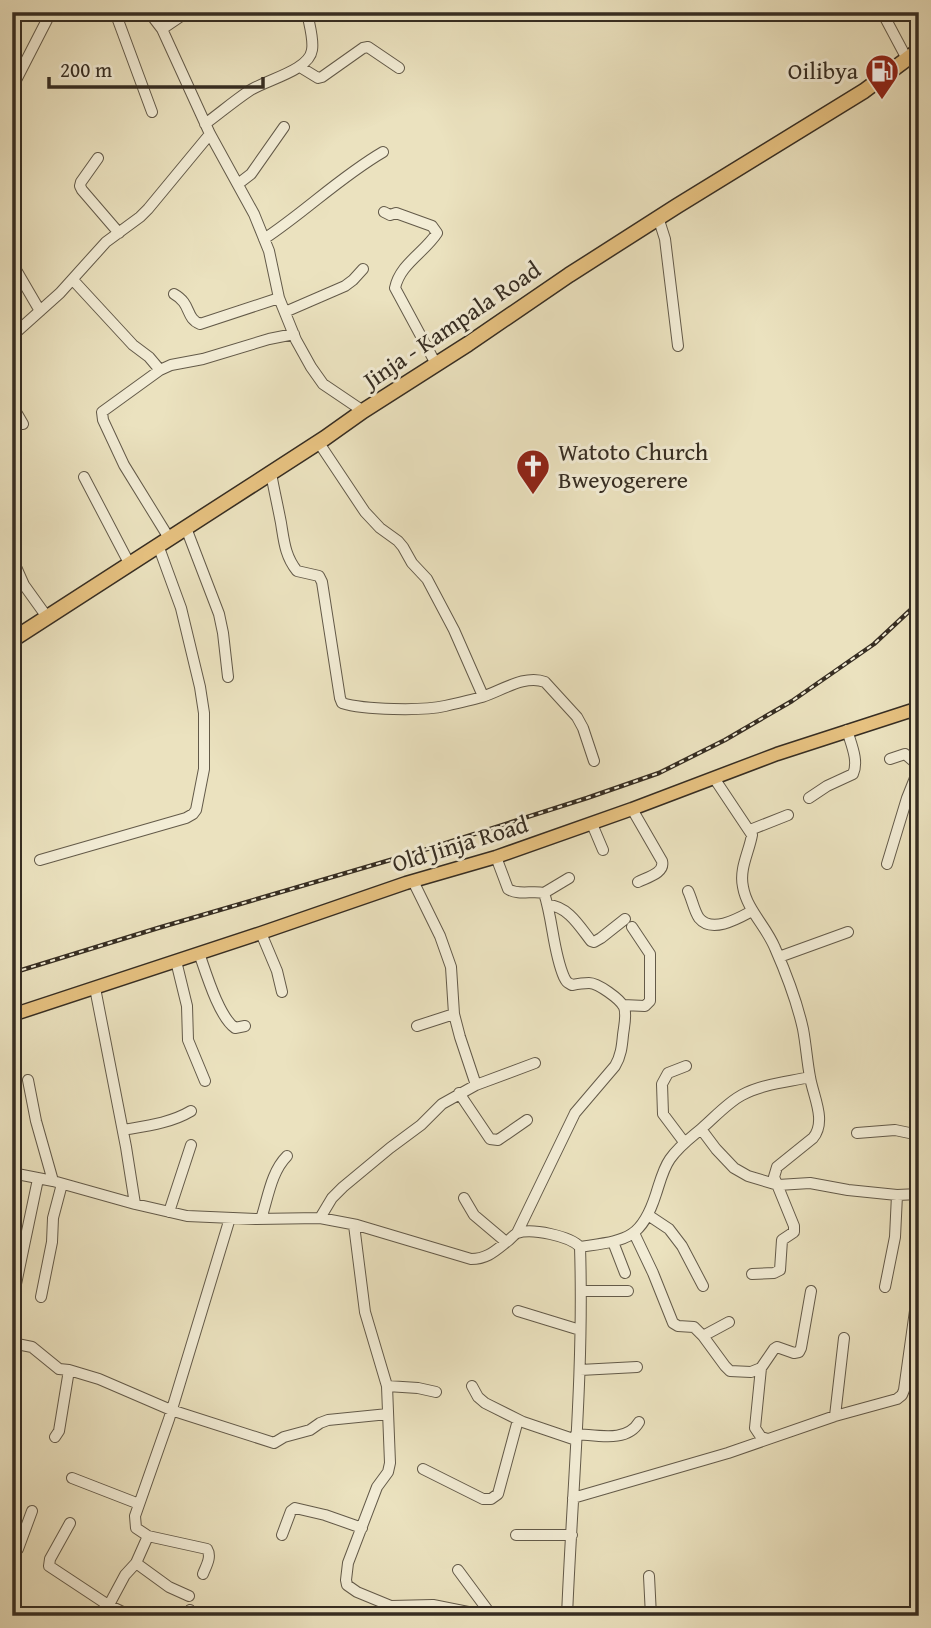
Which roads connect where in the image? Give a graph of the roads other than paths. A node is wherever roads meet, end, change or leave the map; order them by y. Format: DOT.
graph roads {
  1 [pos="51,12"];
  2 [pos="115,12"];
  3 [pos="149,12"];
  4 [pos="187,12"];
  5 [pos="307,12"];
  6 [pos="882,12"];
  7 [pos="162,29"];
  8 [pos="913,54"];
  9 [pos="300,67"];
  10 [pos="399,68"];
  11 [pos="12,88"];
  12 [pos="152,112"];
  13 [pos="205,124"];
  14 [pos="284,127"];
  15 [pos="210,134"];
  16 [pos="383,152"];
  17 [pos="98,158"];
  18 [pos="237,184"];
  19 [pos="384,212"];
  20 [pos="658,218"];
  21 [pos="119,233"];
  22 [pos="264,239"];
  23 [pos="12,263"];
  24 [pos="363,269"];
  25 [pos="73,279"];
  26 [pos="174,294"];
  27 [pos="279,298"];
  28 [pos="40,311"];
  29 [pos="285,312"];
  30 [pos="294,334"];
  31 [pos="12,336"];
  32 [pos="678,346"];
  33 [pos="436,364"];
  34 [pos="160,370"];
  35 [pos="12,405"];
  36 [pos="363,411"];
  37 [pos="23,424"];
  38 [pos="318,443"];
  39 [pos="271,473"];
  40 [pos="84,477"];
  41 [pos="186,528"];
  42 [pos="163,542"];
  43 [pos="12,558"];
  44 [pos="130,563"];
  45 [pos="47,617"];
  46 [pos="12,640"];
  47 [pos="228,677"];
  48 [pos="482,696"];
  49 [pos="915,710"];
  50 [pos="919,726"];
  51 [pos="847,730"];
  52 [pos="890,759"];
  53 [pos="594,761"];
  54 [pos="919,767"];
  55 [pos="714,778"];
  56 [pos="808,798"];
  57 [pos="632,809"];
  58 [pos="788,815"];
  59 [pos="592,824"];
  60 [pos="750,830"];
  61 [pos="603,850"];
  62 [pos="496,857"];
  63 [pos="40,860"];
  64 [pos="887,864"];
  65 [pos="569,878"];
  66 [pos="413,881"];
  67 [pos="638,882"];
  68 [pos="688,891"];
  69 [pos="544,893"];
  70 [pos="548,905"];
  71 [pos="752,911"];
  72 [pos="625,919"];
  73 [pos="632,927"];
  74 [pos="848,932"];
  75 [pos="261,933"];
  76 [pos="199,953"];
  77 [pos="779,957"];
  78 [pos="176,961"];
  79 [pos="95,988"];
  80 [pos="282,992"];
  81 [pos="623,1005"];
  82 [pos="454,1014"];
  83 [pos="12,1015"];
  84 [pos="245,1026"];
  85 [pos="417,1026"];
  86 [pos="535,1063"];
  87 [pos="686,1066"];
  88 [pos="810,1077"];
  89 [pos="28,1080"];
  90 [pos="205,1081"];
  91 [pos="476,1085"];
  92 [pos="459,1093"];
  93 [pos="191,1111"];
  94 [pos="527,1120"];
  95 [pos="701,1129"];
  96 [pos="123,1130"];
  97 [pos="857,1133"];
  98 [pos="919,1135"];
  99 [pos="684,1142"];
  100 [pos="191,1144"];
  101 [pos="287,1156"];
  102 [pos="12,1173"];
  103 [pos="38,1179"];
  104 [pos="57,1182"];
  105 [pos="778,1185"];
  106 [pos="919,1194"];
  107 [pos="897,1195"];
  108 [pos="464,1198"];
  109 [pos="135,1204"];
  110 [pos="169,1212"];
  111 [pos="648,1215"];
  112 [pos="230,1218"];
  113 [pos="320,1218"];
  114 [pos="261,1219"];
  115 [pos="354,1225"];
  116 [pos="517,1233"];
  117 [pos="634,1233"];
  118 [pos="506,1242"];
  119 [pos="613,1242"];
  120 [pos="580,1247"];
  121 [pos="625,1273"];
  122 [pos="752,1274"];
  123 [pos="919,1282"];
  124 [pos="703,1286"];
  125 [pos="885,1287"];
  126 [pos="581,1291"];
  127 [pos="811,1291"];
  128 [pos="628,1292"];
  129 [pos="41,1297"];
  130 [pos="12,1303"];
  131 [pos="518,1311"];
  132 [pos="729,1322"];
  133 [pos="580,1330"];
  134 [pos="703,1336"];
  135 [pos="844,1338"];
  136 [pos="12,1343"];
  137 [pos="637,1367"];
  138 [pos="761,1368"];
  139 [pos="69,1370"];
  140 [pos="580,1370"];
  141 [pos="387,1386"];
  142 [pos="472,1386"];
  143 [pos="436,1392"];
  144 [pos="171,1410"];
  145 [pos="388,1414"];
  146 [pos="835,1416"];
  147 [pos="518,1420"];
  148 [pos="639,1422"];
  149 [pos="55,1437"];
  150 [pos="576,1437"];
  151 [pos="768,1439"];
  152 [pos="423,1469"];
  153 [pos="72,1478"];
  154 [pos="573,1498"];
  155 [pos="139,1504"];
  156 [pos="32,1511"];
  157 [pos="70,1523"];
  158 [pos="362,1528"];
  159 [pos="282,1535"];
  160 [pos="516,1535"];
  161 [pos="572,1535"];
  162 [pos="148,1536"];
  163 [pos="12,1553"];
  164 [pos="136,1563"];
  165 [pos="458,1570"];
  166 [pos="203,1574"];
  167 [pos="649,1576"];
  168 [pos="189,1596"];
  169 [pos="108,1605"];
  170 [pos="414,1605"];
  171 [pos="103,1616"];
  172 [pos="131,1616"];
  173 [pos="411,1616"];
  174 [pos="488,1616"];
  175 [pos="567,1616"];
  176 [pos="651,1616"];
  1 -- 11 [label="street"];
  2 -- 12 [label="street"];
  3 -- 7 [label="street"];
  4 -- 7 [label="street"];
  5 -- 9 [label="street"];
  6 -- 8 [label="street"];
  7 -- 13 [label="street"];
  8 -- 20 [label="highway, Jinja - Kampala Road"];
  9 -- 10 [label="street"];
  9 -- 13 [label="street"];
  13 -- 15 [label="street"];
  14 -- 18 [label="street"];
  15 -- 18 [label="street"];
  15 -- 21 [label="street"];
  16 -- 22 [label="street"];
  17 -- 21 [label="street"];
  18 -- 22 [label="street"];
  19 -- 33 [label="street"];
  20 -- 32 [label="street"];
  20 -- 33 [label="highway, Jinja - Kampala Road"];
  21 -- 25 [label="street"];
  22 -- 27 [label="street"];
  23 -- 28 [label="street"];
  24 -- 29 [label="street"];
  25 -- 28 [label="street"];
  25 -- 34 [label="street"];
  26 -- 27 [label="street"];
  27 -- 29 [label="street"];
  28 -- 31 [label="street"];
  29 -- 30 [label="street"];
  30 -- 34 [label="street"];
  30 -- 36 [label="street"];
  33 -- 36 [label="highway, Jinja - Kampala Road"];
  34 -- 42 [label="street"];
  35 -- 37 [label="street"];
  36 -- 38 [label="highway, Jinja - Kampala Road"];
  38 -- 39 [label="highway, Jinja - Kampala Road"];
  38 -- 48 [label="street"];
  39 -- 41 [label="highway, Jinja - Kampala Road"];
  39 -- 48 [label="street"];
  40 -- 44 [label="street"];
  41 -- 42 [label="highway, Jinja - Kampala Road"];
  41 -- 47 [label="street"];
  42 -- 44 [label="highway, Jinja - Kampala Road"];
  42 -- 63 [label="street"];
  43 -- 45 [label="street"];
  44 -- 45 [label="highway, Jinja - Kampala Road"];
  45 -- 46 [label="highway, Jinja - Kampala Road"];
  48 -- 53 [label="street"];
  49 -- 50 [label="street"];
  49 -- 51 [label="main road, Old Jinja Road"];
  51 -- 55 [label="main road, Old Jinja Road"];
  51 -- 56 [label="street"];
  52 -- 54 [label="street"];
  54 -- 64 [label="street"];
  55 -- 57 [label="main road, Old Jinja Road"];
  55 -- 60 [label="street"];
  57 -- 59 [label="main road, Old Jinja Road"];
  57 -- 67 [label="street"];
  58 -- 60 [label="street"];
  59 -- 61 [label="street"];
  59 -- 62 [label="main road, Old Jinja Road"];
  60 -- 71 [label="street"];
  62 -- 66 [label="main road, Old Jinja Road"];
  62 -- 69 [label="street"];
  65 -- 69 [label="street"];
  66 -- 75 [label="main road, Old Jinja Road"];
  66 -- 82 [label="street"];
  68 -- 71 [label="street"];
  69 -- 70 [label="street"];
  70 -- 72 [label="street"];
  70 -- 81 [label="street"];
  71 -- 77 [label="street"];
  73 -- 81 [label="street"];
  74 -- 77 [label="street"];
  75 -- 76 [label="main road, Old Jinja Road"];
  75 -- 80 [label="street"];
  76 -- 78 [label="main road, Old Jinja Road"];
  76 -- 84 [label="street"];
  77 -- 88 [label="street"];
  78 -- 79 [label="main road, Old Jinja Road"];
  78 -- 90 [label="street"];
  79 -- 83 [label="main road, Old Jinja Road"];
  79 -- 96 [label="street"];
  81 -- 116 [label="street"];
  82 -- 85 [label="street"];
  82 -- 91 [label="street"];
  86 -- 91 [label="street"];
  87 -- 99 [label="street"];
  88 -- 95 [label="street"];
  88 -- 105 [label="street"];
  89 -- 104 [label="street"];
  91 -- 92 [label="street"];
  92 -- 94 [label="street"];
  92 -- 113 [label="street"];
  93 -- 96 [label="street"];
  95 -- 99 [label="street"];
  95 -- 105 [label="street"];
  96 -- 109 [label="street"];
  97 -- 98 [label="street"];
  99 -- 111 [label="street"];
  100 -- 110 [label="street"];
  101 -- 114 [label="street"];
  102 -- 103 [label="street"];
  103 -- 104 [label="street"];
  103 -- 130 [label="street"];
  104 -- 109 [label="street"];
  104 -- 129 [label="street"];
  105 -- 107 [label="street"];
  105 -- 122 [label="street"];
  106 -- 107 [label="street"];
  107 -- 125 [label="street"];
  108 -- 118 [label="street"];
  109 -- 110 [label="street"];
  110 -- 112 [label="street"];
  111 -- 117 [label="street"];
  111 -- 124 [label="street"];
  112 -- 114 [label="street"];
  112 -- 144 [label="street"];
  113 -- 114 [label="street"];
  113 -- 115 [label="street"];
  115 -- 118 [label="street"];
  115 -- 141 [label="street"];
  116 -- 118 [label="street"];
  116 -- 120 [label="street"];
  117 -- 119 [label="street"];
  117 -- 134 [label="street"];
  119 -- 120 [label="street"];
  119 -- 121 [label="street"];
  120 -- 126 [label="street"];
  123 -- 146 [label="street"];
  126 -- 128 [label="street"];
  126 -- 133 [label="street"];
  127 -- 138 [label="street"];
  131 -- 133 [label="street"];
  132 -- 134 [label="street"];
  133 -- 140 [label="street"];
  134 -- 138 [label="street"];
  135 -- 146 [label="street"];
  136 -- 139 [label="street"];
  137 -- 140 [label="street"];
  138 -- 151 [label="street"];
  139 -- 144 [label="street"];
  139 -- 149 [label="street"];
  140 -- 150 [label="street"];
  141 -- 143 [label="street"];
  141 -- 145 [label="street"];
  142 -- 147 [label="street"];
  144 -- 145 [label="street"];
  144 -- 155 [label="street"];
  145 -- 158 [label="street"];
  146 -- 151 [label="street"];
  147 -- 150 [label="street"];
  147 -- 152 [label="street"];
  148 -- 150 [label="street"];
  150 -- 154 [label="street"];
  151 -- 154 [label="street"];
  153 -- 155 [label="street"];
  154 -- 161 [label="street"];
  155 -- 162 [label="street"];
  156 -- 163 [label="street"];
  157 -- 169 [label="street"];
  158 -- 159 [label="street"];
  158 -- 170 [label="street"];
  160 -- 161 [label="street"];
  161 -- 175 [label="street"];
  162 -- 164 [label="street"];
  162 -- 166 [label="street"];
  164 -- 168 [label="street"];
  164 -- 169 [label="street"];
  165 -- 174 [label="street"];
  167 -- 176 [label="street"];
  169 -- 171 [label="street"];
  169 -- 172 [label="street"];
  170 -- 173 [label="street"];
  170 -- 174 [label="street"];
}
